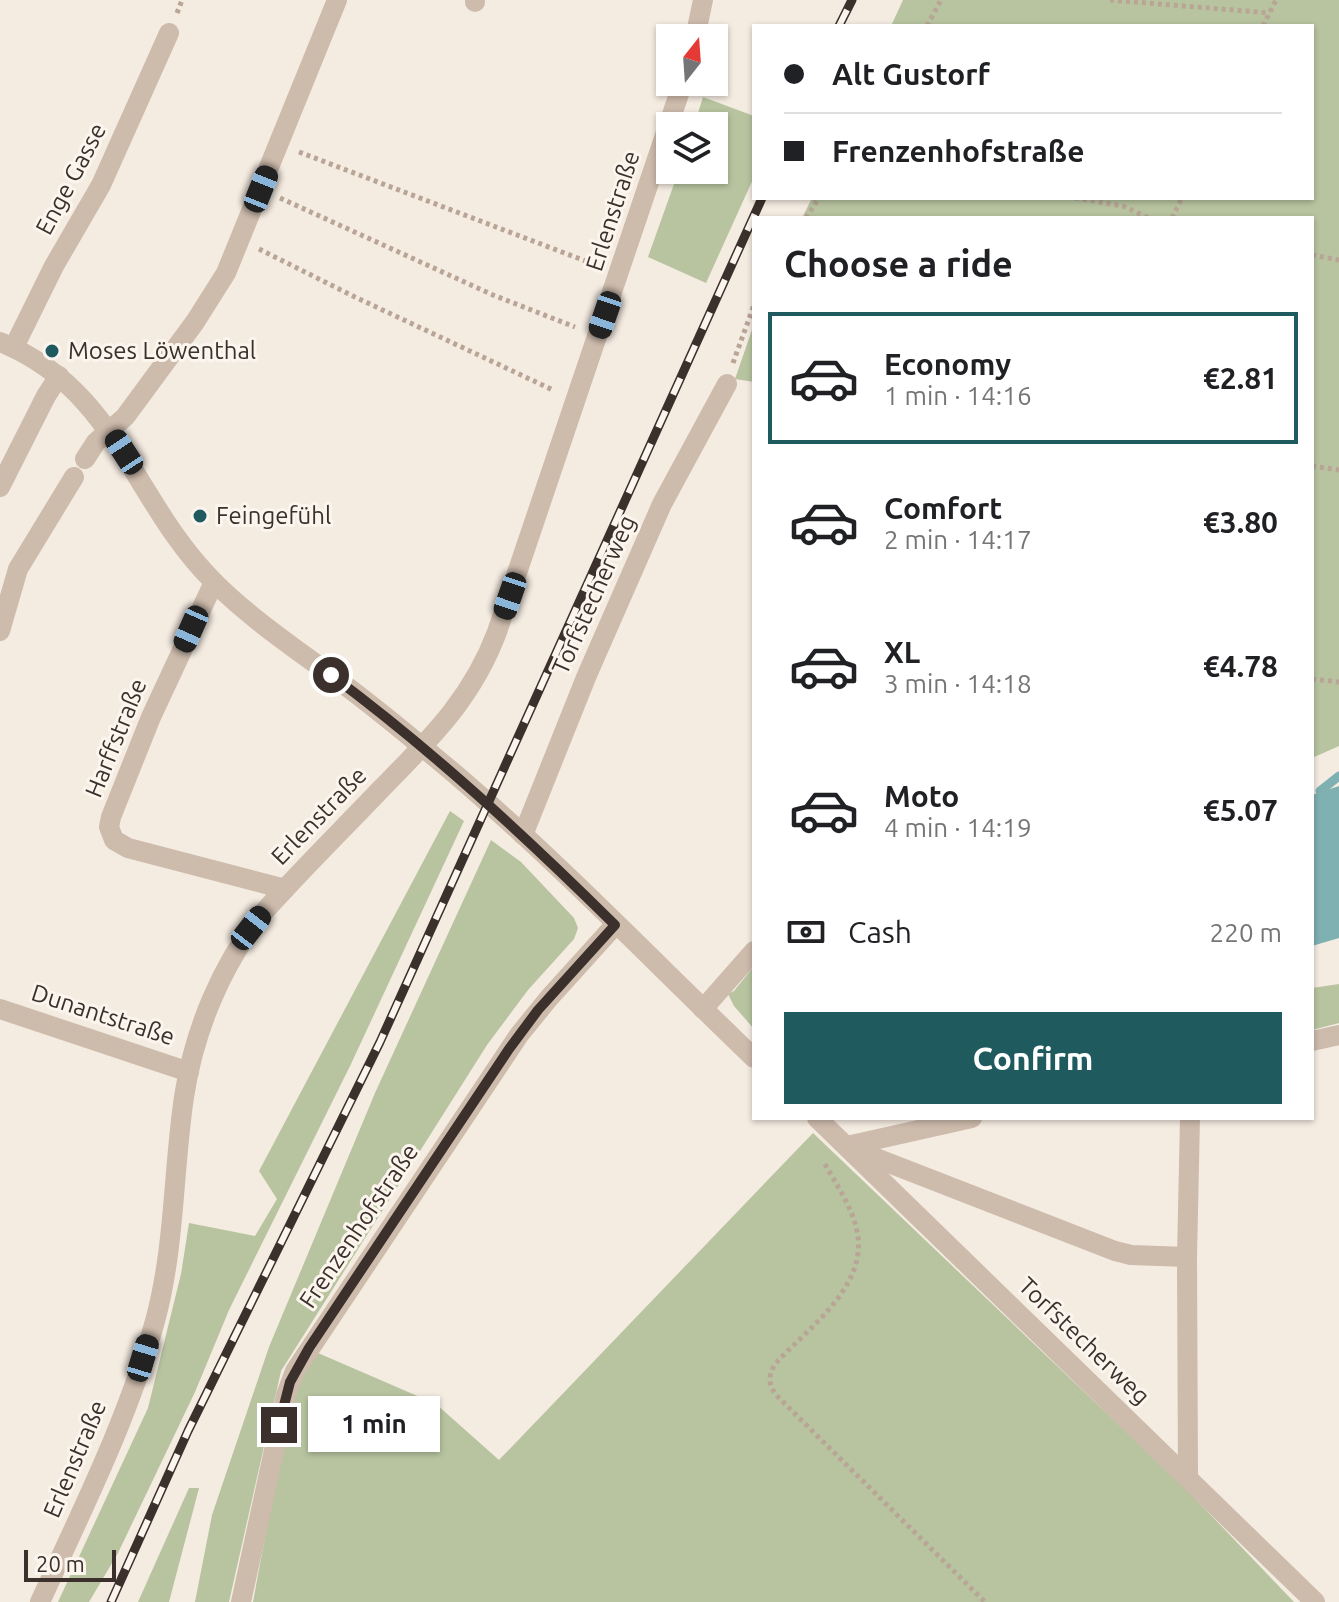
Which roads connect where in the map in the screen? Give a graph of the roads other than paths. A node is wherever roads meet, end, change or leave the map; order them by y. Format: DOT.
graph roads {
  1 [pos="337,0"];
  2 [pos="703,0"];
  3 [pos="698,24"];
  4 [pos="169,33"];
  5 [pos="678,96"];
  6 [pos="7,345"];
  7 [pos="59,376"];
  8 [pos="727,384"];
  9 [pos="110,431"];
  10 [pos="85,459"];
  11 [pos="74,477"];
  12 [pos="0,487"];
  13 [pos="214,582"];
  14 [pos="0,631"];
  15 [pos="422,747"];
  16 [pos="523,835"];
  17 [pos="285,889"];
  18 [pos="615,925"];
  19 [pos="752,953"];
  20 [pos="0,1009"];
  21 [pos="703,1009"];
  22 [pos="1339,1035"];
  23 [pos="1314,1041"];
  24 [pos="752,1056"];
  25 [pos="189,1072"];
  26 [pos="952,1120"];
  27 [pos="1190,1120"];
  28 [pos="832,1132"];
  29 [pos="1187,1257"];
  30 [pos="1188,1478"];
  31 [pos="40,1602"];
  32 [pos="241,1602"];
  33 [pos="1315,1602"];
  1 -- 9 [label="street"];
  2 -- 3 [label="street"];
  4 -- 6 [label="street, Enge Gasse"];
  5 -- 15 [label="street, Erlenstraße"];
  6 -- 7 [label="street"];
  7 -- 9 [label="street"];
  7 -- 12 [label="street"];
  8 -- 16 [label="street, Torfstecherweg"];
  9 -- 10 [label="street"];
  9 -- 13 [label="street"];
  11 -- 14 [label="street"];
  13 -- 15 [label="street"];
  13 -- 17 [label="street, Harffstraße"];
  15 -- 16 [label="street"];
  15 -- 17 [label="street, Erlenstraße"];
  16 -- 18 [label="street"];
  17 -- 25 [label="street, Erlenstraße"];
  18 -- 21 [label="street"];
  18 -- 32 [label="street, Frenzenhofstraße"];
  19 -- 21 [label="street"];
  20 -- 25 [label="street, Dunantstraße"];
  21 -- 24 [label="street"];
  22 -- 23 [label="street"];
  25 -- 31 [label="street, Erlenstraße"];
  26 -- 28 [label="street"];
  27 -- 29 [label="street"];
  28 -- 29 [label="street"];
  28 -- 30 [label="street, Torfstecherweg"];
  29 -- 30 [label="street"];
  30 -- 33 [label="street, Torfstecherweg"];
}
